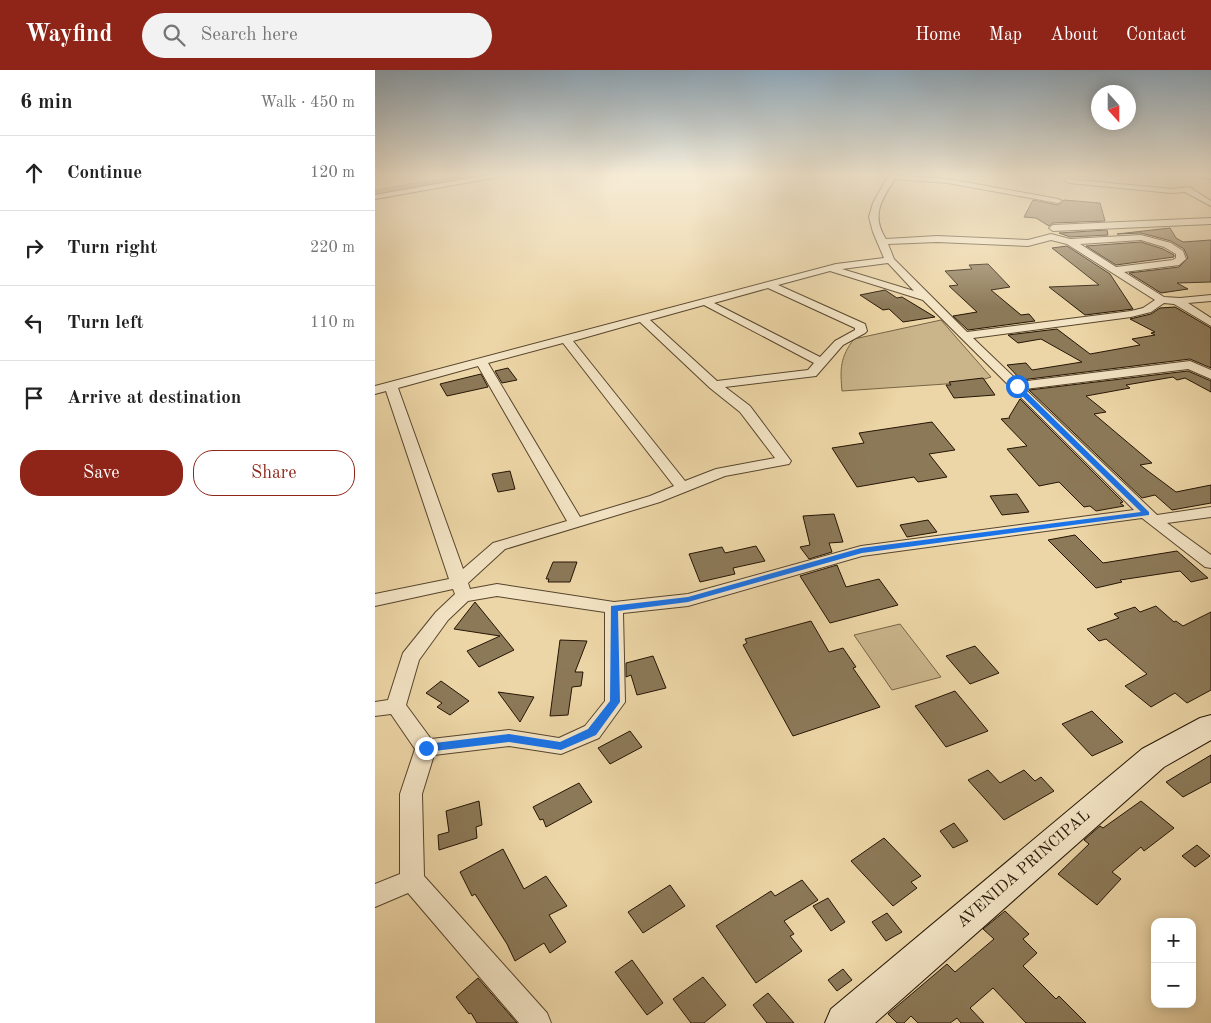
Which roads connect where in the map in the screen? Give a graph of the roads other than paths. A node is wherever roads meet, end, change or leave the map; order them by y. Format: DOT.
graph roads {
  1 [pos="872,218"];
  2 [pos="1054,218"];
  3 [pos="1211,221"];
  4 [pos="1053,224"];
  5 [pos="883,242"];
  6 [pos="1069,242"];
  7 [pos="890,260"];
  8 [pos="830,268"];
  9 [pos="1114,270"];
  10 [pos="769,285"];
  11 [pos="926,298"];
  12 [pos="1211,298"];
  13 [pos="1162,300"];
  14 [pos="1177,301"];
  15 [pos="705,302"];
  16 [pos="643,319"];
  17 [pos="1211,323"];
  18 [pos="964,336"];
  19 [pos="565,340"];
  20 [pos="1211,361"];
  21 [pos="821,362"];
  22 [pos="482,363"];
  23 [pos="1190,365"];
  24 [pos="1211,375"];
  25 [pos="714,385"];
  26 [pos="1017,386"];
  27 [pos="391,387"];
  28 [pos="375,390"];
  29 [pos="683,488"];
  30 [pos="1211,512"];
  31 [pos="1150,517"];
  32 [pos="576,523"];
  33 [pos="1211,563"];
  34 [pos="461,589"];
  35 [pos="375,600"];
  36 [pos="614,608"];
  37 [pos="397,706"];
  38 [pos="375,708"];
  39 [pos="1211,726"];
  40 [pos="426,748"];
  41 [pos="412,880"];
  42 [pos="375,896"];
  43 [pos="537,1023"];
  44 [pos="845,1023"];
  1 -- 5 [label="street"];
  2 -- 4 [label="street"];
  3 -- 4 [label="street"];
  4 -- 5 [label="street"];
  4 -- 6 [label="street"];
  5 -- 7 [label="street"];
  6 -- 9 [label="street"];
  6 -- 9 [label="street"];
  7 -- 8 [label="street"];
  7 -- 11 [label="street"];
  8 -- 10 [label="street"];
  8 -- 11 [label="street"];
  9 -- 13 [label="street"];
  10 -- 15 [label="street"];
  10 -- 21 [label="street"];
  11 -- 18 [label="street"];
  12 -- 14 [label="street"];
  13 -- 14 [label="street"];
  13 -- 18 [label="street"];
  14 -- 17 [label="street"];
  15 -- 16 [label="street"];
  15 -- 21 [label="street"];
  16 -- 19 [label="street"];
  16 -- 25 [label="street"];
  18 -- 26 [label="street"];
  19 -- 22 [label="street"];
  19 -- 29 [label="street"];
  20 -- 23 [label="street"];
  21 -- 25 [label="street"];
  22 -- 27 [label="street"];
  22 -- 32 [label="street"];
  23 -- 24 [label="street"];
  23 -- 26 [label="street"];
  25 -- 29 [label="street"];
  26 -- 31 [label="street"];
  27 -- 28 [label="street"];
  27 -- 34 [label="street"];
  29 -- 32 [label="street"];
  30 -- 31 [label="street"];
  31 -- 33 [label="street"];
  31 -- 36 [label="street"];
  32 -- 34 [label="street"];
  34 -- 35 [label="street"];
  34 -- 36 [label="street"];
  34 -- 37 [label="street"];
  36 -- 40 [label="street"];
  37 -- 38 [label="street"];
  37 -- 40 [label="street"];
  39 -- 44 [label="main road, AVENIDA PRINCIPAL"];
  40 -- 41 [label="street"];
  41 -- 42 [label="street"];
  41 -- 43 [label="street"];
}
